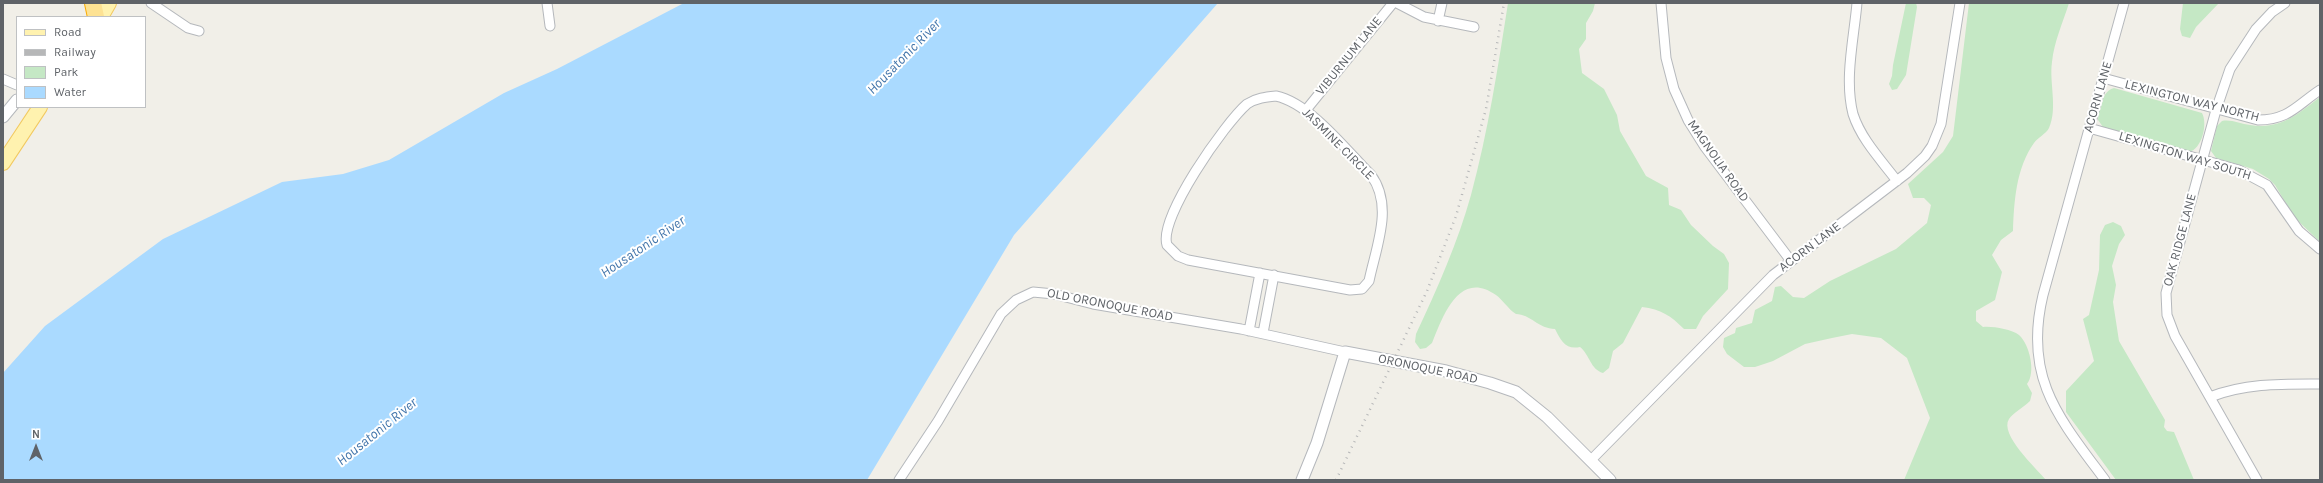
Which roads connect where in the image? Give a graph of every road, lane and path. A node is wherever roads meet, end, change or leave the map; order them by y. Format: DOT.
graph roads {
  1 [pos="93,3"];
  2 [pos="110,3"];
  3 [pos="151,3"];
  4 [pos="548,3"];
  5 [pos="1393,3"];
  6 [pos="1397,3"];
  7 [pos="1442,3"];
  8 [pos="1660,3"];
  9 [pos="1857,3"];
  10 [pos="1960,3"];
  11 [pos="2124,3"];
  12 [pos="2285,3"];
  13 [pos="96,16"];
  14 [pos="102,16"];
  15 [pos="1438,21"];
  16 [pos="550,26"];
  17 [pos="1474,27"];
  18 [pos="198,31"];
  19 [pos="2103,78"];
  20 [pos="3,79"];
  21 [pos="16,85"];
  22 [pos="2320,90"];
  23 [pos="16,101"];
  24 [pos="39,108"];
  25 [pos="1306,110"];
  26 [pos="2216,110"];
  27 [pos="3,117"];
  28 [pos="2089,128"];
  29 [pos="2202,160"];
  30 [pos="3,163"];
  31 [pos="1897,181"];
  32 [pos="2320,249"];
  33 [pos="1791,261"];
  34 [pos="1260,273"];
  35 [pos="1274,275"];
  36 [pos="1249,331"];
  37 [pos="1263,333"];
  38 [pos="1345,352"];
  39 [pos="2320,384"];
  40 [pos="2210,397"];
  41 [pos="1591,460"];
  42 [pos="899,480"];
  43 [pos="1302,480"];
  44 [pos="1610,480"];
  45 [pos="2105,480"];
  46 [pos="2257,480"];
  1 -- 13 [label="highway"];
  2 -- 14 [label="main road"];
  3 -- 18 [label="street"];
  4 -- 16 [label="street"];
  5 -- 25 [label="street, VIBURNUM LANE"];
  6 -- 15 [label="street"];
  7 -- 15 [label="street"];
  8 -- 33 [label="street, MAGNOLIA ROAD"];
  9 -- 31 [label="street"];
  10 -- 31 [label="street, ACORN LANE"];
  11 -- 19 [label="street, ACORN LANE"];
  12 -- 26 [label="street, OAK RIDGE LANE"];
  15 -- 17 [label="street"];
  19 -- 26 [label="street, LEXINGTON WAY NORTH"];
  19 -- 28 [label="street, ACORN LANE"];
  20 -- 21 [label="street"];
  22 -- 26 [label="street, LEXINGTON WAY NORTH"];
  23 -- 27 [label="street"];
  24 -- 30 [label="main road"];
  25 -- 34 [label="street, JASMINE CIRCLE"];
  25 -- 35 [label="street, JASMINE CIRCLE"];
  26 -- 29 [label="street, OAK RIDGE LANE"];
  28 -- 29 [label="street, LEXINGTON WAY SOUTH"];
  28 -- 45 [label="street, ACORN LANE"];
  29 -- 32 [label="street, LEXINGTON WAY SOUTH"];
  29 -- 40 [label="street, OAK RIDGE LANE"];
  31 -- 33 [label="street, ACORN LANE"];
  33 -- 41 [label="street, ACORN LANE"];
  34 -- 35 [label="street, JASMINE CIRCLE"];
  34 -- 36 [label="street"];
  35 -- 37 [label="street"];
  36 -- 37 [label="street, OLD ORONOQUE ROAD"];
  36 -- 42 [label="street, OLD ORONOQUE ROAD"];
  37 -- 38 [label="street, OLD ORONOQUE ROAD"];
  38 -- 41 [label="street, ORONOQUE ROAD"];
  38 -- 43 [label="street"];
  39 -- 40 [label="street"];
  40 -- 46 [label="street, OAK RIDGE LANE"];
  41 -- 44 [label="street, ORONOQUE ROAD"];
}
